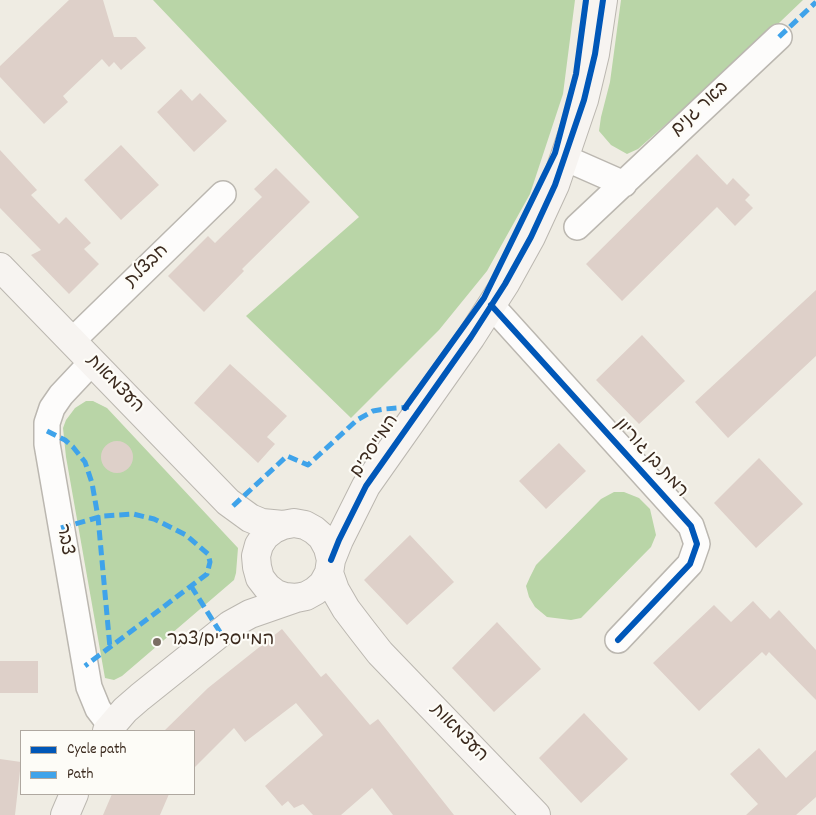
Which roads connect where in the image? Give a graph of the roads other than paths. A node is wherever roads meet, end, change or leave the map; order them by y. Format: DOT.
graph roads {
  1 [pos="603,0"];
  2 [pos="779,37"];
  3 [pos="565,158"];
  4 [pos="624,184"];
  5 [pos="224,194"];
  6 [pos="578,227"];
  7 [pos="0,267"];
  8 [pos="491,305"];
  9 [pos="72,341"];
  10 [pos="92,362"];
  11 [pos="366,486"];
  12 [pos="228,502"];
  13 [pos="294,525"];
  14 [pos="258,564"];
  15 [pos="330,566"];
  16 [pos="301,597"];
  17 [pos="230,625"];
  18 [pos="618,640"];
  19 [pos="380,653"];
  20 [pos="109,729"];
  21 [pos="74,795"];
  22 [pos="65,815"];
  23 [pos="536,815"];
  1 -- 3 [label="street, המייסדים"];
  2 -- 4 [label="street, באר גנים"];
  3 -- 4 [label="street"];
  3 -- 8 [label="street, המייסדים"];
  4 -- 6 [label="street, באר גנים"];
  5 -- 9 [label="street, חבצלת"];
  7 -- 9 [label="street, העצמאות"];
  8 -- 11 [label="street, המייסדים"];
  8 -- 18 [label="street, רמת בן גוריון"];
  9 -- 10 [label="street, העצמאות"];
  10 -- 12 [label="street, העצמאות"];
  10 -- 20 [label="street, צבר"];
  11 -- 13 [label="street, המייסדים"];
  11 -- 15 [label="street, המייסדים"];
  12 -- 13 [label="street, העצמאות"];
  12 -- 14 [label="street, העצמאות"];
  13 -- 14 [label="street"];
  13 -- 15 [label="street"];
  14 -- 16 [label="street"];
  14 -- 17 [label="street"];
  15 -- 16 [label="street"];
  15 -- 19 [label="street, העצמאות"];
  16 -- 17 [label="street"];
  16 -- 19 [label="street, העצמאות"];
  17 -- 20 [label="street"];
  19 -- 23 [label="street, העצמאות"];
  21 -- 22 [label="street"];
}
